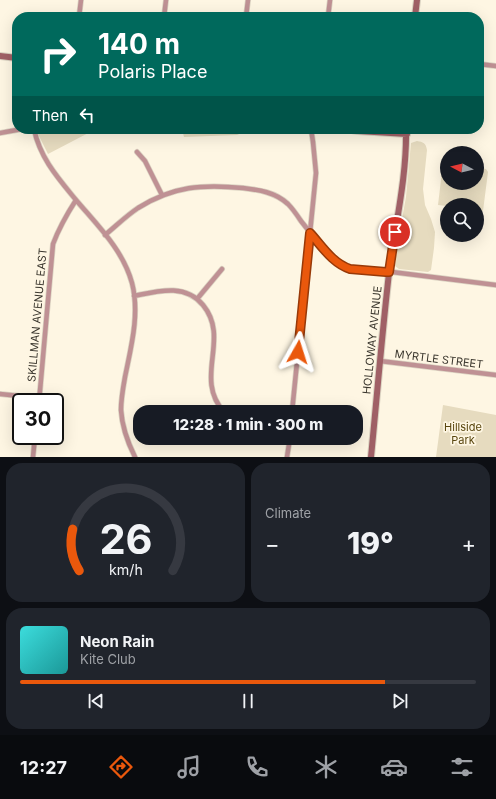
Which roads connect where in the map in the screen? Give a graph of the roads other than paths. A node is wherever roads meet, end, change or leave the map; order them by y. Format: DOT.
graph roads {
  1 [pos="80,0"];
  2 [pos="166,0"];
  3 [pos="248,0"];
  4 [pos="330,0"];
  5 [pos="417,0"];
  6 [pos="79,12"];
  7 [pos="165,12"];
  8 [pos="247,12"];
  9 [pos="329,12"];
  10 [pos="416,12"];
  11 [pos="0,56"];
  12 [pos="12,57"];
  13 [pos="484,65"];
  14 [pos="496,66"];
  15 [pos="12,131"];
  16 [pos="0,133"];
  17 [pos="36,134"];
  18 [pos="312,134"];
  19 [pos="406,134"];
  20 [pos="137,152"];
  21 [pos="162,195"];
  22 [pos="76,200"];
  23 [pos="310,233"];
  24 [pos="105,235"];
  25 [pos="222,269"];
  26 [pos="389,272"];
  27 [pos="496,285"];
  28 [pos="134,296"];
  29 [pos="197,299"];
  30 [pos="380,361"];
  31 [pos="496,375"];
  32 [pos="40,393"];
  33 [pos="0,394"];
  34 [pos="12,396"];
  35 [pos="219,405"];
  36 [pos="293,405"];
  37 [pos="34,445"];
  38 [pos="289,445"];
  39 [pos="33,457"];
  40 [pos="134,457"];
  41 [pos="288,457"];
  42 [pos="370,457"];
  1 -- 6 [label="street"];
  2 -- 7 [label="street"];
  3 -- 8 [label="street"];
  4 -- 9 [label="street"];
  5 -- 10 [label="street"];
  11 -- 12 [label="street"];
  13 -- 14 [label="street"];
  15 -- 16 [label="street"];
  17 -- 22 [label="street"];
  18 -- 23 [label="street"];
  19 -- 26 [label="street, HOLLOWAY AVENUE"];
  20 -- 21 [label="street"];
  21 -- 23 [label="street"];
  21 -- 24 [label="street"];
  22 -- 24 [label="street"];
  22 -- 32 [label="street, SKILLMAN AVENUE EAST"];
  23 -- 26 [label="street"];
  23 -- 36 [label="street"];
  24 -- 28 [label="street"];
  25 -- 29 [label="street"];
  26 -- 27 [label="street"];
  26 -- 30 [label="street, HOLLOWAY AVENUE"];
  28 -- 29 [label="street"];
  28 -- 40 [label="street"];
  29 -- 35 [label="street"];
  30 -- 31 [label="street, MYRTLE STREET"];
  30 -- 42 [label="street, HOLLOWAY AVENUE"];
  33 -- 34 [label="street"];
  37 -- 39 [label="street"];
  38 -- 41 [label="street"];
}
